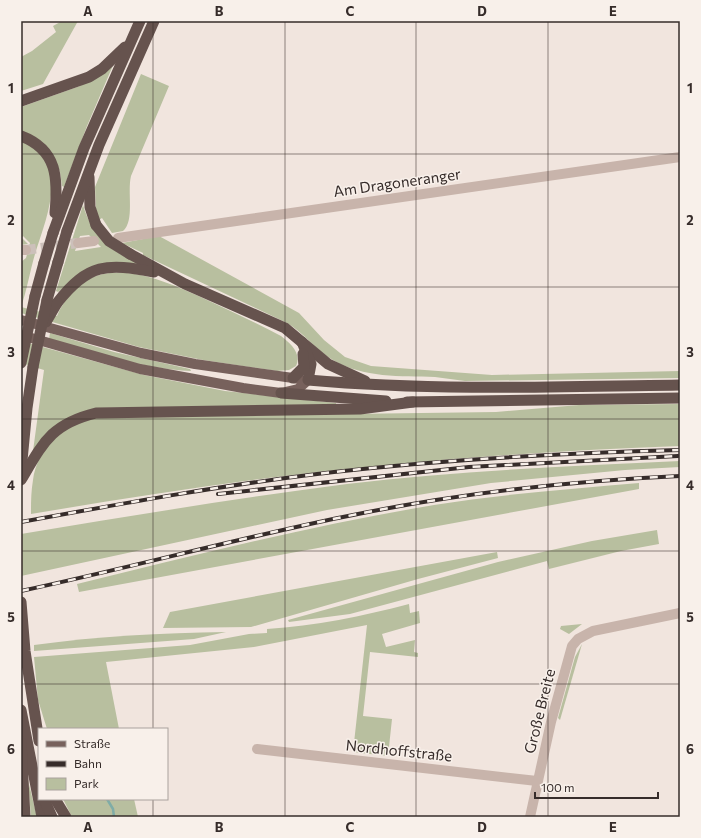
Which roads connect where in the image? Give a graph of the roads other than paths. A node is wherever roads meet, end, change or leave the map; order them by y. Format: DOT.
graph roads {
  1 [pos="140,21"];
  2 [pos="154,21"];
  3 [pos="130,42"];
  4 [pos="21,101"];
  5 [pos="21,136"];
  6 [pos="680,156"];
  7 [pos="90,168"];
  8 [pos="53,232"];
  9 [pos="118,238"];
  10 [pos="94,241"];
  11 [pos="78,243"];
  12 [pos="162,273"];
  13 [pos="52,302"];
  14 [pos="21,320"];
  15 [pos="272,323"];
  16 [pos="21,335"];
  17 [pos="302,342"];
  18 [pos="21,363"];
  19 [pos="293,378"];
  20 [pos="308,380"];
  21 [pos="375,385"];
  22 [pos="680,385"];
  23 [pos="281,393"];
  24 [pos="680,398"];
  25 [pos="413,402"];
  26 [pos="21,471"];
  27 [pos="21,480"];
  28 [pos="21,602"];
  29 [pos="680,613"];
  30 [pos="22,714"];
  31 [pos="38,735"];
  32 [pos="257,749"];
  33 [pos="32,772"];
  34 [pos="537,781"];
  35 [pos="38,785"];
  36 [pos="38,799"];
  37 [pos="38,800"];
  38 [pos="45,800"];
  39 [pos="51,800"];
  40 [pos="56,800"];
  41 [pos="25,817"];
  42 [pos="42,817"];
  43 [pos="54,817"];
  44 [pos="66,817"];
  45 [pos="530,817"];
  1 -- 3 [label="highway"];
  2 -- 7 [label="highway"];
  3 -- 4 [label="highway"];
  3 -- 8 [label="highway"];
  5 -- 8 [label="highway"];
  6 -- 9 [label="street, Am Dragoneranger"];
  7 -- 12 [label="highway, bridge"];
  7 -- 13 [label="highway, bridge"];
  8 -- 18 [label="highway, bridge"];
  10 -- 11 [label="street"];
  12 -- 13 [label="highway"];
  12 -- 15 [label="highway"];
  13 -- 26 [label="highway, bridge"];
  14 -- 19 [label="main road"];
  15 -- 17 [label="highway"];
  15 -- 19 [label="highway"];
  16 -- 23 [label="main road"];
  17 -- 20 [label="highway"];
  17 -- 21 [label="highway"];
  19 -- 20 [label="main road"];
  20 -- 21 [label="highway"];
  20 -- 23 [label="main road"];
  21 -- 22 [label="highway"];
  23 -- 25 [label="highway"];
  24 -- 25 [label="highway"];
  25 -- 27 [label="highway"];
  28 -- 31 [label="highway"];
  29 -- 34 [label="street, Große Breite"];
  30 -- 33 [label="highway"];
  30 -- 41 [label="highway"];
  32 -- 34 [label="street, Nordhoffstraße"];
  33 -- 35 [label="highway"];
  33 -- 36 [label="highway"];
  34 -- 45 [label="street, Große Breite"];
  37 -- 42 [label="highway"];
  38 -- 43 [label="highway"];
  39 -- 43 [label="highway"];
  40 -- 44 [label="highway"];
}
